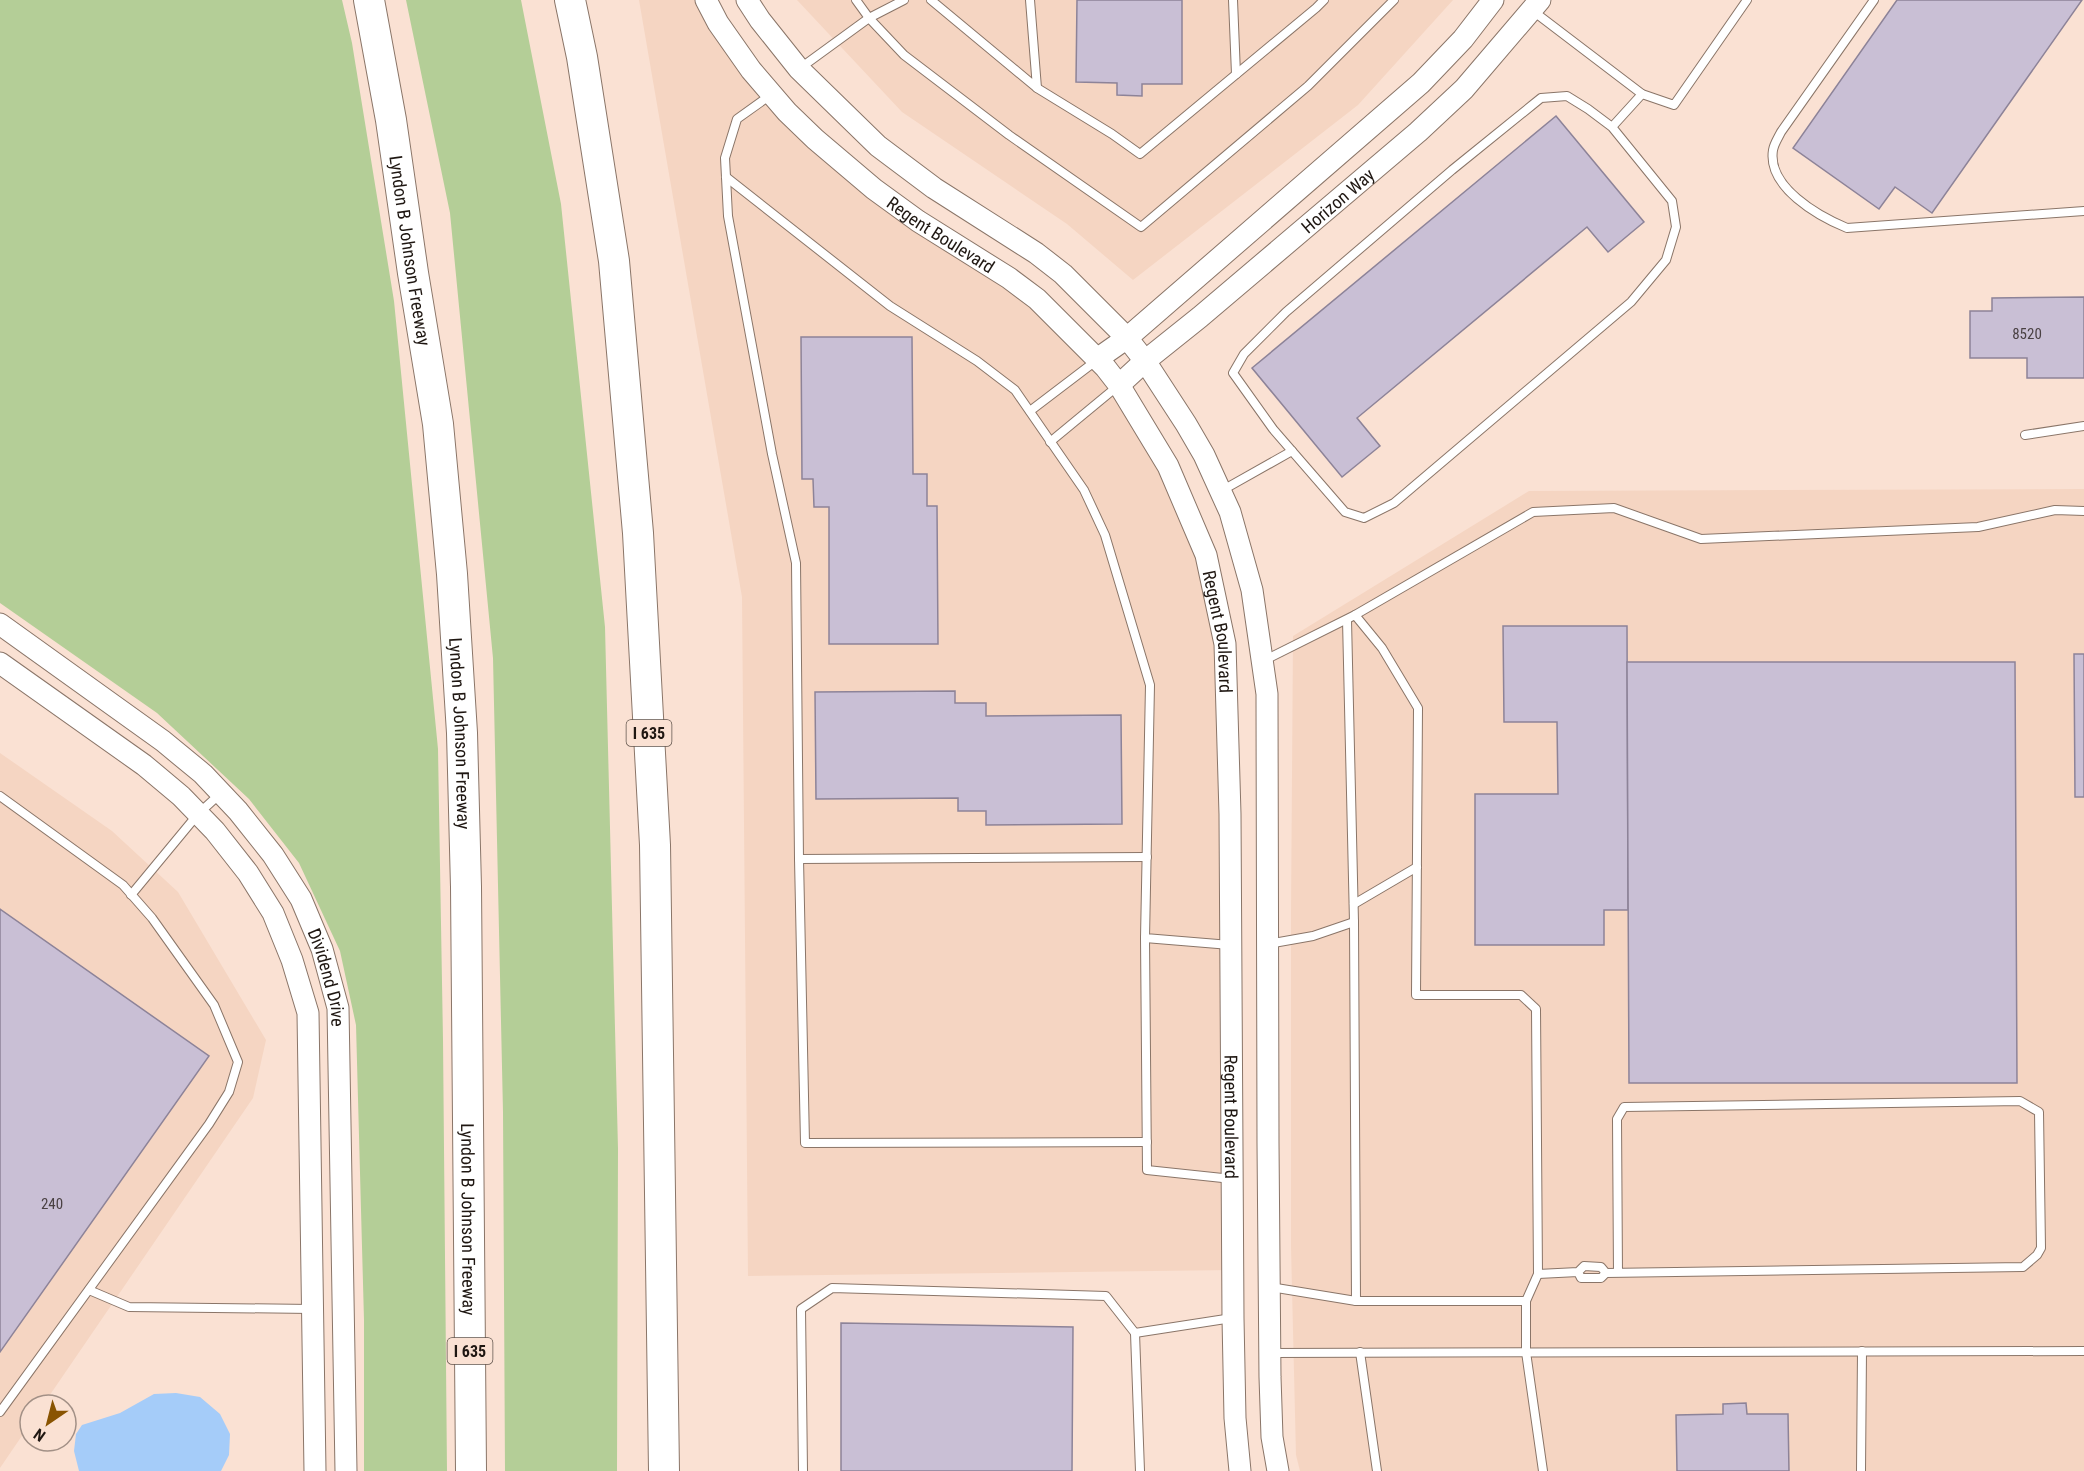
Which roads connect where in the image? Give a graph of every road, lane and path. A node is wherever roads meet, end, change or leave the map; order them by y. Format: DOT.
graph roads {
  1 [pos="369,0"];
  2 [pos="570,0"];
  3 [pos="706,0"];
  4 [pos="747,0"];
  5 [pos="856,0"];
  6 [pos="904,0"];
  7 [pos="931,0"];
  8 [pos="1030,0"];
  9 [pos="1233,0"];
  10 [pos="1324,0"];
  11 [pos="1394,0"];
  12 [pos="1493,0"];
  13 [pos="1747,0"];
  14 [pos="1874,0"];
  15 [pos="1530,3"];
  16 [pos="869,18"];
  17 [pos="799,69"];
  18 [pos="1236,74"];
  19 [pos="1037,88"];
  20 [pos="772,93"];
  21 [pos="1642,94"];
  22 [pos="1612,128"];
  23 [pos="726,177"];
  24 [pos="2084,211"];
  25 [pos="1127,338"];
  26 [pos="1097,359"];
  27 [pos="1145,361"];
  28 [pos="1119,385"];
  29 [pos="1030,411"];
  30 [pos="2084,426"];
  31 [pos="2025,435"];
  32 [pos="1050,442"];
  33 [pos="1292,452"];
  34 [pos="1221,491"];
  35 [pos="2084,511"];
  36 [pos="1355,615"];
  37 [pos="1347,620"];
  38 [pos="0,624"];
  39 [pos="1262,662"];
  40 [pos="0,663"];
  41 [pos="221,792"];
  42 [pos="0,796"];
  43 [pos="198,814"];
  44 [pos="1147,857"];
  45 [pos="799,859"];
  46 [pos="1417,867"];
  47 [pos="131,895"];
  48 [pos="1354,904"];
  49 [pos="1354,922"];
  50 [pos="1145,938"];
  51 [pos="1268,944"];
  52 [pos="1231,945"];
  53 [pos="1147,1142"];
  54 [pos="1233,1179"];
  55 [pos="1618,1273"];
  56 [pos="1538,1274"];
  57 [pos="1269,1287"];
  58 [pos="89,1290"];
  59 [pos="1356,1301"];
  60 [pos="1527,1301"];
  61 [pos="312,1309"];
  62 [pos="343,1309"];
  63 [pos="1233,1318"];
  64 [pos="1135,1333"];
  65 [pos="1862,1351"];
  66 [pos="2084,1351"];
  67 [pos="1360,1352"];
  68 [pos="1527,1352"];
  69 [pos="1271,1353"];
  70 [pos="0,1412"];
  71 [pos="315,1471"];
  72 [pos="346,1471"];
  73 [pos="471,1471"];
  74 [pos="664,1471"];
  75 [pos="803,1471"];
  76 [pos="1140,1471"];
  77 [pos="1240,1471"];
  78 [pos="1278,1471"];
  79 [pos="1377,1471"];
  80 [pos="1543,1471"];
  81 [pos="1861,1471"];
  1 -- 73 [label="highway, Lyndon B Johnson Freeway / I 635"];
  2 -- 74 [label="highway, I 635"];
  3 -- 20 [label="street, Regent Boulevard"];
  4 -- 17 [label="street, Regent Boulevard"];
  5 -- 16 [label="lane"];
  6 -- 16 [label="lane"];
  7 -- 19 [label="lane"];
  8 -- 19 [label="lane"];
  9 -- 18 [label="lane"];
  10 -- 18 [label="lane"];
  11 -- 16 [label="lane"];
  12 -- 25 [label="street, Horizon Way"];
  13 -- 21 [label="lane"];
  14 -- 24 [label="lane"];
  15 -- 21 [label="lane"];
  15 -- 27 [label="street, Horizon Way"];
  16 -- 17 [label="lane"];
  17 -- 25 [label="street, Regent Boulevard"];
  18 -- 19 [label="lane"];
  20 -- 23 [label="lane"];
  20 -- 26 [label="street, Regent Boulevard"];
  21 -- 22 [label="lane"];
  22 -- 33 [label="lane"];
  22 -- 33 [label="lane"];
  23 -- 29 [label="lane"];
  23 -- 45 [label="lane"];
  25 -- 26 [label="street, Horizon Way"];
  25 -- 27 [label="street, Regent Boulevard"];
  26 -- 28 [label="street, Regent Boulevard"];
  26 -- 29 [label="lane"];
  27 -- 28 [label="street, Horizon Way"];
  27 -- 34 [label="street, Regent Boulevard"];
  28 -- 32 [label="lane"];
  28 -- 52 [label="street, Regent Boulevard"];
  29 -- 32 [label="lane"];
  30 -- 31 [label="lane"];
  32 -- 44 [label="lane"];
  33 -- 34 [label="lane"];
  34 -- 39 [label="street, Regent Boulevard"];
  35 -- 36 [label="lane"];
  36 -- 37 [label="lane"];
  36 -- 46 [label="lane"];
  37 -- 39 [label="lane"];
  37 -- 48 [label="lane"];
  38 -- 41 [label="street, Dividend Drive"];
  39 -- 51 [label="street, Regent Boulevard"];
  40 -- 43 [label="street, Dividend Drive"];
  41 -- 43 [label="lane"];
  41 -- 62 [label="street, Dividend Drive"];
  42 -- 47 [label="lane"];
  43 -- 47 [label="lane"];
  43 -- 61 [label="street, Dividend Drive"];
  44 -- 45 [label="lane"];
  44 -- 50 [label="lane"];
  45 -- 53 [label="lane"];
  46 -- 48 [label="lane"];
  46 -- 56 [label="lane"];
  47 -- 58 [label="lane"];
  48 -- 49 [label="lane"];
  49 -- 51 [label="lane"];
  49 -- 59 [label="lane"];
  50 -- 52 [label="lane"];
  50 -- 53 [label="lane"];
  51 -- 57 [label="street, Regent Boulevard"];
  52 -- 54 [label="street, Regent Boulevard"];
  53 -- 54 [label="lane"];
  54 -- 63 [label="street, Regent Boulevard"];
  55 -- 55 [label="lane"];
  55 -- 56 [label="lane"];
  56 -- 60 [label="lane"];
  57 -- 59 [label="lane"];
  57 -- 69 [label="street, Regent Boulevard"];
  58 -- 61 [label="lane"];
  58 -- 70 [label="lane"];
  59 -- 60 [label="lane"];
  60 -- 68 [label="lane"];
  61 -- 62 [label="street"];
  61 -- 71 [label="street, Dividend Drive"];
  62 -- 72 [label="street, Dividend Drive"];
  63 -- 64 [label="lane"];
  63 -- 77 [label="street, Regent Boulevard"];
  64 -- 75 [label="lane"];
  64 -- 76 [label="lane"];
  65 -- 66 [label="lane"];
  65 -- 68 [label="lane"];
  65 -- 81 [label="lane"];
  67 -- 68 [label="lane"];
  67 -- 69 [label="lane"];
  67 -- 79 [label="lane"];
  68 -- 80 [label="lane"];
  69 -- 78 [label="street, Regent Boulevard"];
}
